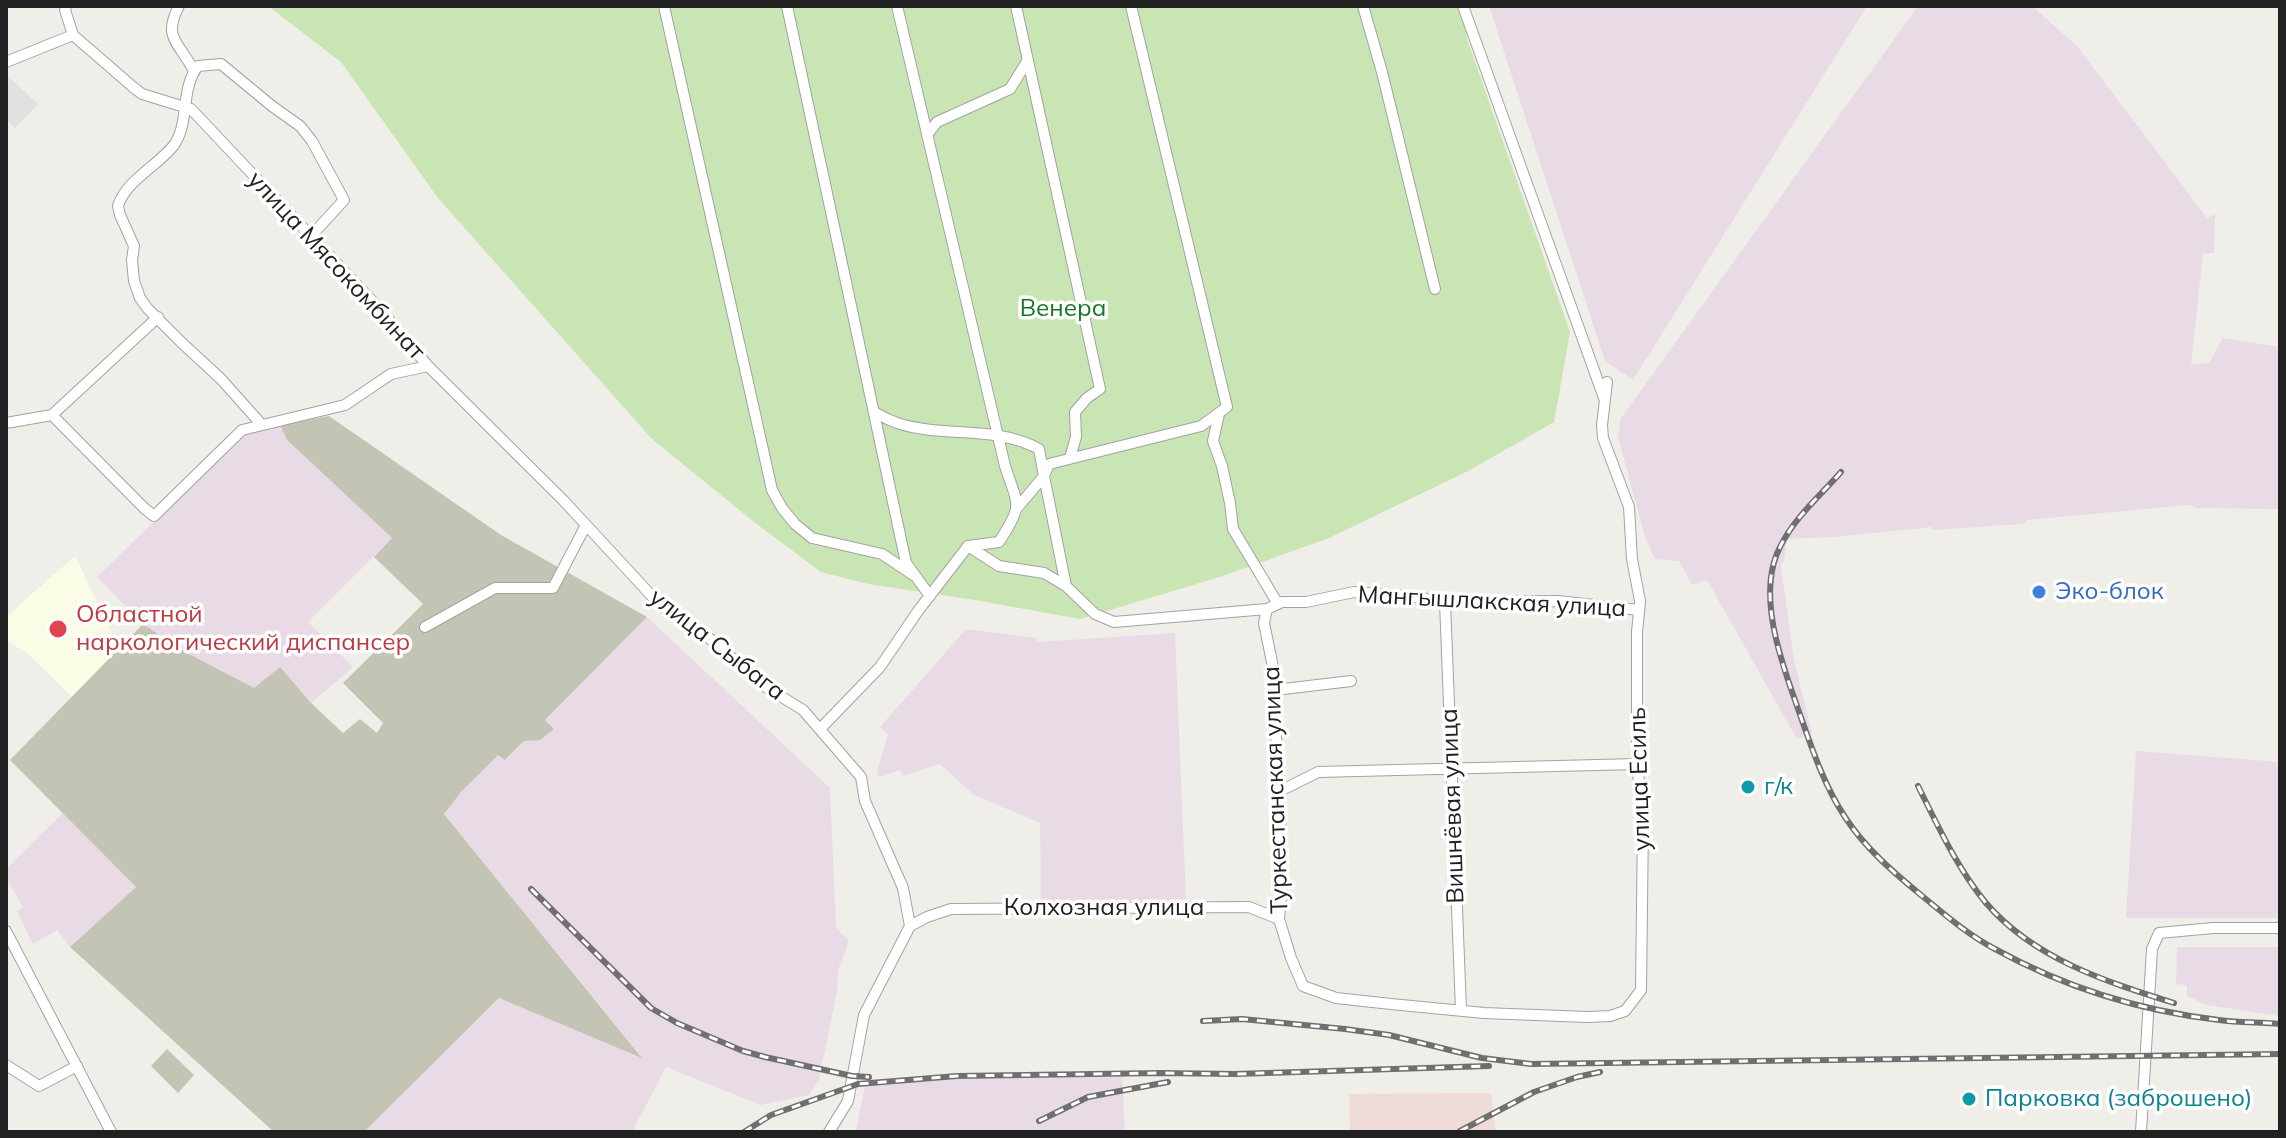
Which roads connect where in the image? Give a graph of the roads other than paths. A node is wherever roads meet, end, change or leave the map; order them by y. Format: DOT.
graph roads {
  1 [pos="66,6"];
  2 [pos="179,6"];
  3 [pos="664,6"];
  4 [pos="787,6"];
  5 [pos="897,6"];
  6 [pos="1016,6"];
  7 [pos="1131,6"];
  8 [pos="1363,6"];
  9 [pos="1463,6"];
  10 [pos="73,35"];
  11 [pos="1028,60"];
  12 [pos="6,62"];
  13 [pos="194,71"];
  14 [pos="184,107"];
  15 [pos="927,135"];
  16 [pos="311,236"];
  17 [pos="1435,289"];
  18 [pos="158,317"];
  19 [pos="428,366"];
  20 [pos="1607,382"];
  21 [pos="1605,400"];
  22 [pos="874,412"];
  23 [pos="1219,414"];
  24 [pos="52,415"];
  25 [pos="6,423"];
  26 [pos="262,425"];
  27 [pos="998,436"];
  28 [pos="1070,458"];
  29 [pos="1044,476"];
  30 [pos="1018,507"];
  31 [pos="586,525"];
  32 [pos="968,546"];
  33 [pos="915,576"];
  34 [pos="1066,586"];
  35 [pos="930,596"];
  36 [pos="1445,602"];
  37 [pos="1273,606"];
  38 [pos="1639,610"];
  39 [pos="425,627"];
  40 [pos="1351,681"];
  41 [pos="1275,690"];
  42 [pos="820,729"];
  43 [pos="1637,764"];
  44 [pos="1452,767"];
  45 [pos="1280,791"];
  46 [pos="1279,919"];
  47 [pos="910,926"];
  48 [pos="2280,928"];
  49 [pos="6,931"];
  50 [pos="1461,1010"];
  51 [pos="6,1065"];
  52 [pos="77,1066"];
  53 [pos="111,1132"];
  54 [pos="829,1132"];
  55 [pos="2141,1132"];
  1 -- 10 [label="street"];
  2 -- 13 [label="street"];
  3 -- 33 [label="street"];
  4 -- 22 [label="street"];
  5 -- 15 [label="street"];
  6 -- 11 [label="street"];
  7 -- 23 [label="street"];
  8 -- 17 [label="street"];
  9 -- 21 [label="street"];
  10 -- 12 [label="street"];
  10 -- 14 [label="street, улица Мясокомбинат"];
  11 -- 15 [label="street"];
  11 -- 28 [label="street"];
  13 -- 14 [label="street"];
  13 -- 16 [label="street"];
  14 -- 16 [label="street, улица Мясокомбинат"];
  14 -- 18 [label="street"];
  15 -- 27 [label="street"];
  16 -- 19 [label="street, улица Мясокомбинат"];
  18 -- 24 [label="street"];
  18 -- 26 [label="street"];
  19 -- 26 [label="street, улица Мясокомбинат"];
  19 -- 31 [label="street, улица Сыбага"];
  20 -- 21 [label="street, улица Есиль"];
  21 -- 38 [label="street, улица Есиль"];
  22 -- 27 [label="street"];
  22 -- 33 [label="street"];
  23 -- 28 [label="street"];
  23 -- 37 [label="street"];
  24 -- 25 [label="street"];
  24 -- 26 [label="street, улица Мясокомбинат"];
  27 -- 29 [label="street"];
  27 -- 30 [label="street"];
  28 -- 29 [label="street"];
  29 -- 30 [label="street"];
  29 -- 34 [label="street"];
  30 -- 32 [label="street"];
  31 -- 39 [label="street"];
  31 -- 42 [label="street, улица Сыбага"];
  32 -- 34 [label="street"];
  32 -- 35 [label="street"];
  33 -- 35 [label="street"];
  34 -- 37 [label="street, Мангышлакская улица"];
  35 -- 42 [label="street"];
  36 -- 37 [label="street, Мангышлакская улица"];
  36 -- 38 [label="street, Мангышлакская улица"];
  36 -- 44 [label="street, Вишнёвая улица"];
  37 -- 41 [label="street, Туркестанская улица"];
  38 -- 43 [label="street, улица Есиль"];
  40 -- 41 [label="street"];
  41 -- 45 [label="street, Туркестанская улица"];
  42 -- 47 [label="street, улица Сыбага"];
  43 -- 44 [label="street"];
  43 -- 50 [label="street, улица Есиль"];
  44 -- 45 [label="street"];
  44 -- 50 [label="street, Вишнёвая улица"];
  45 -- 46 [label="street, Туркестанская улица"];
  46 -- 47 [label="street, Колхозная улица"];
  46 -- 50 [label="street, Туркестанская улица"];
  47 -- 54 [label="street"];
  48 -- 55 [label="street"];
  49 -- 52 [label="street"];
  51 -- 52 [label="street"];
  52 -- 53 [label="street"];
}
